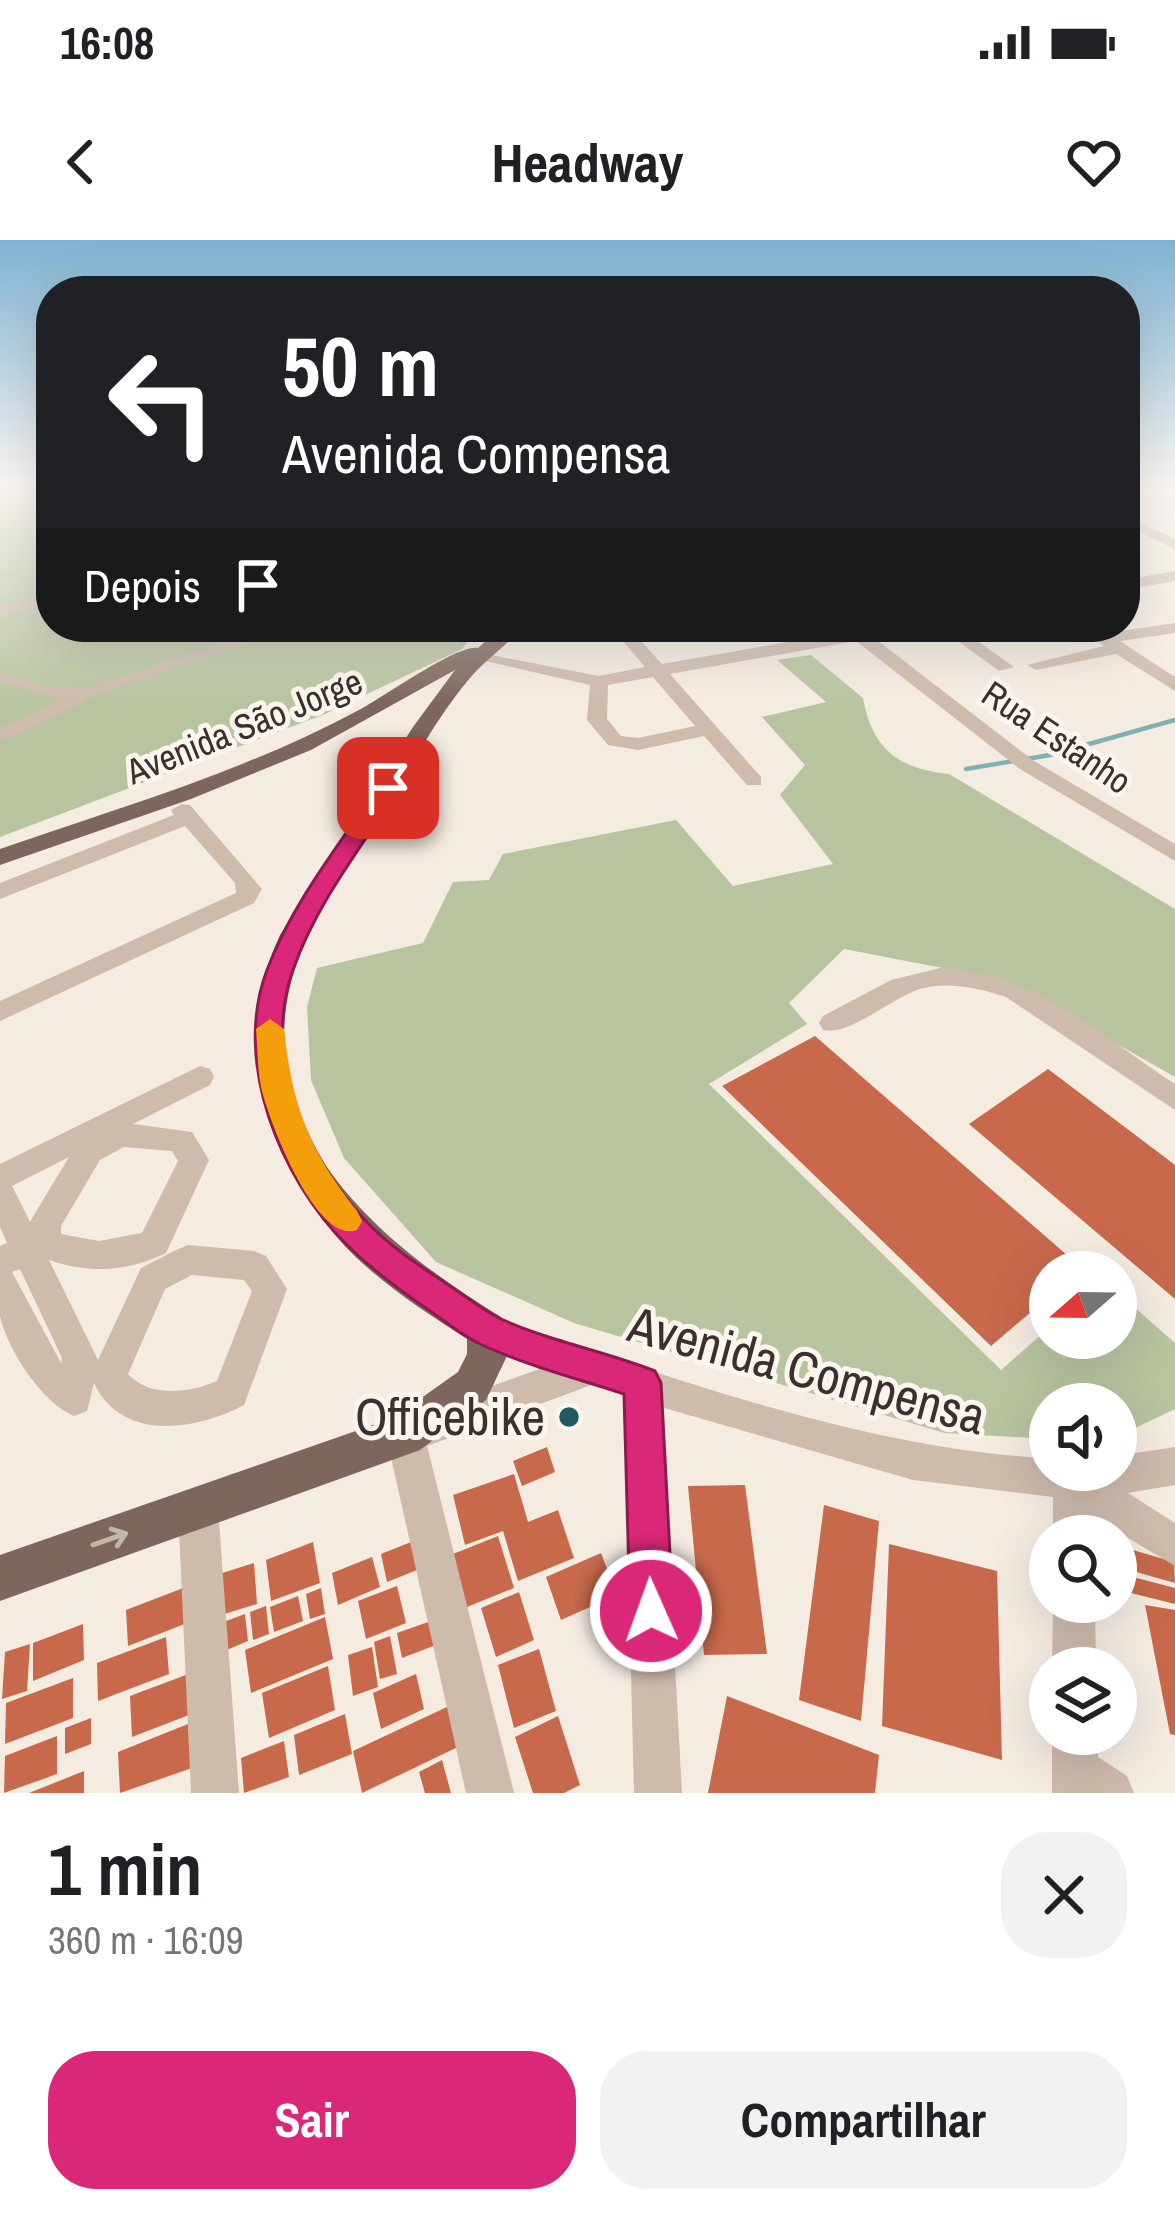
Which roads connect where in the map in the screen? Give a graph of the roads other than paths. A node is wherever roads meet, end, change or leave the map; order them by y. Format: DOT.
graph roads {
  1 [pos="1175,576"];
  2 [pos="1140,582"];
  3 [pos="36,602"];
  4 [pos="0,611"];
  5 [pos="1175,628"];
  6 [pos="1140,636"];
  7 [pos="242,642"];
  8 [pos="476,642"];
  9 [pos="497,642"];
  10 [pos="633,642"];
  11 [pos="800,642"];
  12 [pos="868,642"];
  13 [pos="969,642"];
  14 [pos="1117,642"];
  15 [pos="1113,643"];
  16 [pos="473,664"];
  17 [pos="1036,665"];
  18 [pos="1005,667"];
  19 [pos="659,671"];
  20 [pos="0,676"];
  21 [pos="1172,678"];
  22 [pos="599,680"];
  23 [pos="92,692"];
  24 [pos="54,694"];
  25 [pos="36,717"];
  26 [pos="708,729"];
  27 [pos="0,736"];
  28 [pos="413,749"];
  29 [pos="754,781"];
  30 [pos="1175,854"];
  31 [pos="0,856"];
  32 [pos="0,866"];
  33 [pos="0,892"];
  34 [pos="0,1012"];
  35 [pos="833,1023"];
  36 [pos="200,1077"];
  37 [pos="1175,1099"];
  38 [pos="100,1136"];
  39 [pos="0,1178"];
  40 [pos="0,1194"];
  41 [pos="24,1250"];
  42 [pos="146,1265"];
  43 [pos="0,1282"];
  44 [pos="488,1330"];
  45 [pos="592,1369"];
  46 [pos="642,1383"];
  47 [pos="74,1398"];
  48 [pos="126,1402"];
  49 [pos="405,1435"];
  50 [pos="1175,1466"];
  51 [pos="1137,1472"];
  52 [pos="1029,1478"];
  53 [pos="1089,1491"];
  54 [pos="198,1508"];
  55 [pos="1175,1546"];
  56 [pos="0,1577"];
  57 [pos="215,1793"];
  58 [pos="490,1793"];
  59 [pos="658,1793"];
  1 -- 2 [label="street"];
  3 -- 4 [label="street"];
  5 -- 6 [label="street"];
  7 -- 23 [label="street"];
  8 -- 31 [label="main road, Avenida São Jorge"];
  9 -- 16 [label="main road"];
  10 -- 19 [label="street"];
  11 -- 19 [label="street"];
  12 -- 30 [label="street, Rua Estanho"];
  13 -- 18 [label="street"];
  14 -- 15 [label="street"];
  15 -- 17 [label="street"];
  15 -- 21 [label="street"];
  16 -- 22 [label="street"];
  16 -- 28 [label="main road, Avenida Compensa"];
  19 -- 22 [label="street"];
  19 -- 26 [label="street"];
  20 -- 24 [label="street"];
  22 -- 26 [label="street"];
  23 -- 24 [label="street"];
  23 -- 25 [label="street"];
  24 -- 25 [label="street"];
  25 -- 27 [label="street"];
  26 -- 29 [label="street"];
  28 -- 32 [label="main road"];
  28 -- 44 [label="main road, Avenida Compensa"];
  33 -- 34 [label="street"];
  35 -- 37 [label="street"];
  36 -- 38 [label="street"];
  38 -- 39 [label="street"];
  38 -- 41 [label="street"];
  38 -- 42 [label="street"];
  40 -- 41 [label="street"];
  41 -- 42 [label="street"];
  41 -- 47 [label="street"];
  42 -- 48 [label="street"];
  42 -- 48 [label="street"];
  43 -- 47 [label="street"];
  44 -- 45 [label="street, Avenida Compensa"];
  44 -- 49 [label="main road"];
  45 -- 46 [label="street, Avenida Compensa"];
  45 -- 49 [label="street"];
  46 -- 52 [label="street, Avenida Compensa"];
  46 -- 59 [label="street"];
  47 -- 48 [label="street"];
  49 -- 54 [label="main road"];
  49 -- 58 [label="street"];
  50 -- 51 [label="street, Avenida Compensa"];
  53 -- 55 [label="street"];
  56 -- 54 [label="main road, one-way"];
  54 -- 57 [label="street"];
}
